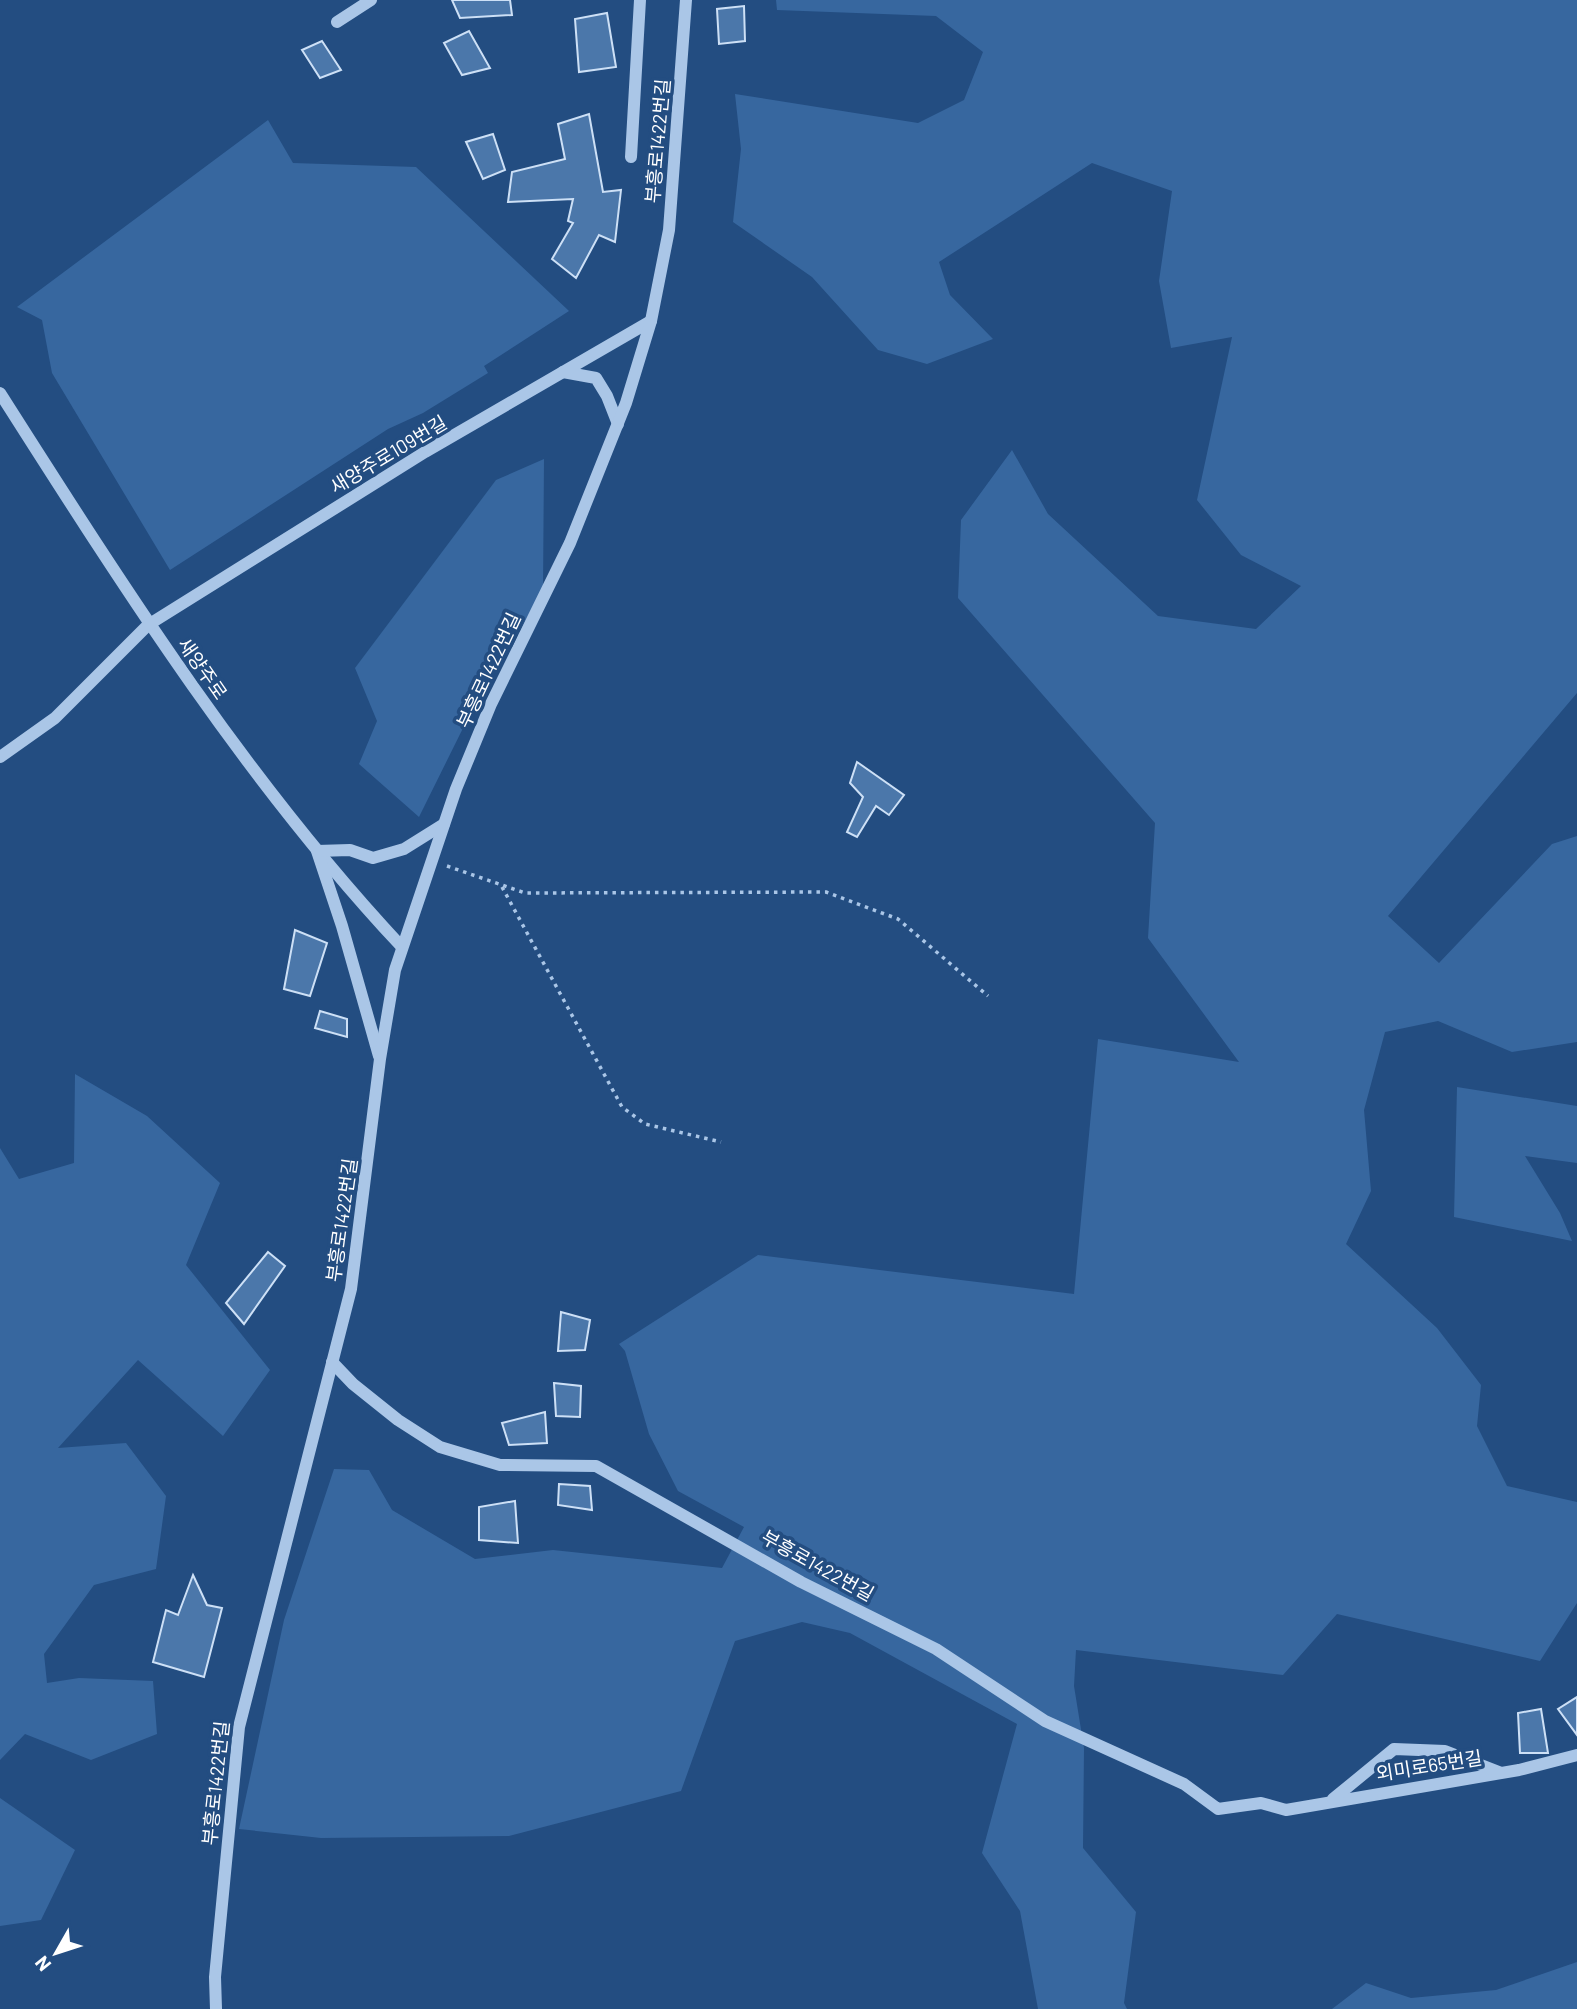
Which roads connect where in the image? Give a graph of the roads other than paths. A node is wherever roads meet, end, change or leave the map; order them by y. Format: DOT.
graph roads {
  1 [pos="371,0"];
  2 [pos="640,0"];
  3 [pos="686,0"];
  4 [pos="337,22"];
  5 [pos="631,157"];
  6 [pos="651,321"];
  7 [pos="563,372"];
  8 [pos="0,393"];
  9 [pos="618,424"];
  10 [pos="148,625"];
  11 [pos="0,757"];
  12 [pos="444,824"];
  13 [pos="317,851"];
  14 [pos="401,946"];
  15 [pos="380,1059"];
  16 [pos="332,1362"];
  17 [pos="1577,1755"];
  18 [pos="1500,1772"];
  19 [pos="1332,1800"];
  20 [pos="1286,1810"];
  21 [pos="216,2009"];
  1 -- 4 [label="street"];
  2 -- 5 [label="street"];
  3 -- 6 [label="street, 부흥로1422번길"];
  6 -- 7 [label="street, 새양주로109번길"];
  6 -- 9 [label="street, 부흥로1422번길"];
  7 -- 9 [label="street"];
  7 -- 10 [label="street, 새양주로109번길"];
  8 -- 10 [label="street, 새양주로"];
  9 -- 12 [label="street, 부흥로1422번길"];
  10 -- 11 [label="street, 새양주로109번길"];
  10 -- 13 [label="street, 새양주로"];
  12 -- 13 [label="street"];
  12 -- 14 [label="street, 부흥로1422번길"];
  13 -- 14 [label="street, 새양주로"];
  13 -- 15 [label="street"];
  14 -- 15 [label="street, 부흥로1422번길"];
  15 -- 16 [label="street, 부흥로1422번길"];
  16 -- 20 [label="street, 부흥로1422번길"];
  16 -- 21 [label="street, 부흥로1422번길"];
  17 -- 18 [label="street, 외미로65번길"];
  18 -- 19 [label="street, 외미로65번길"];
  18 -- 19 [label="street"];
  19 -- 20 [label="street, 외미로65번길"];
}
